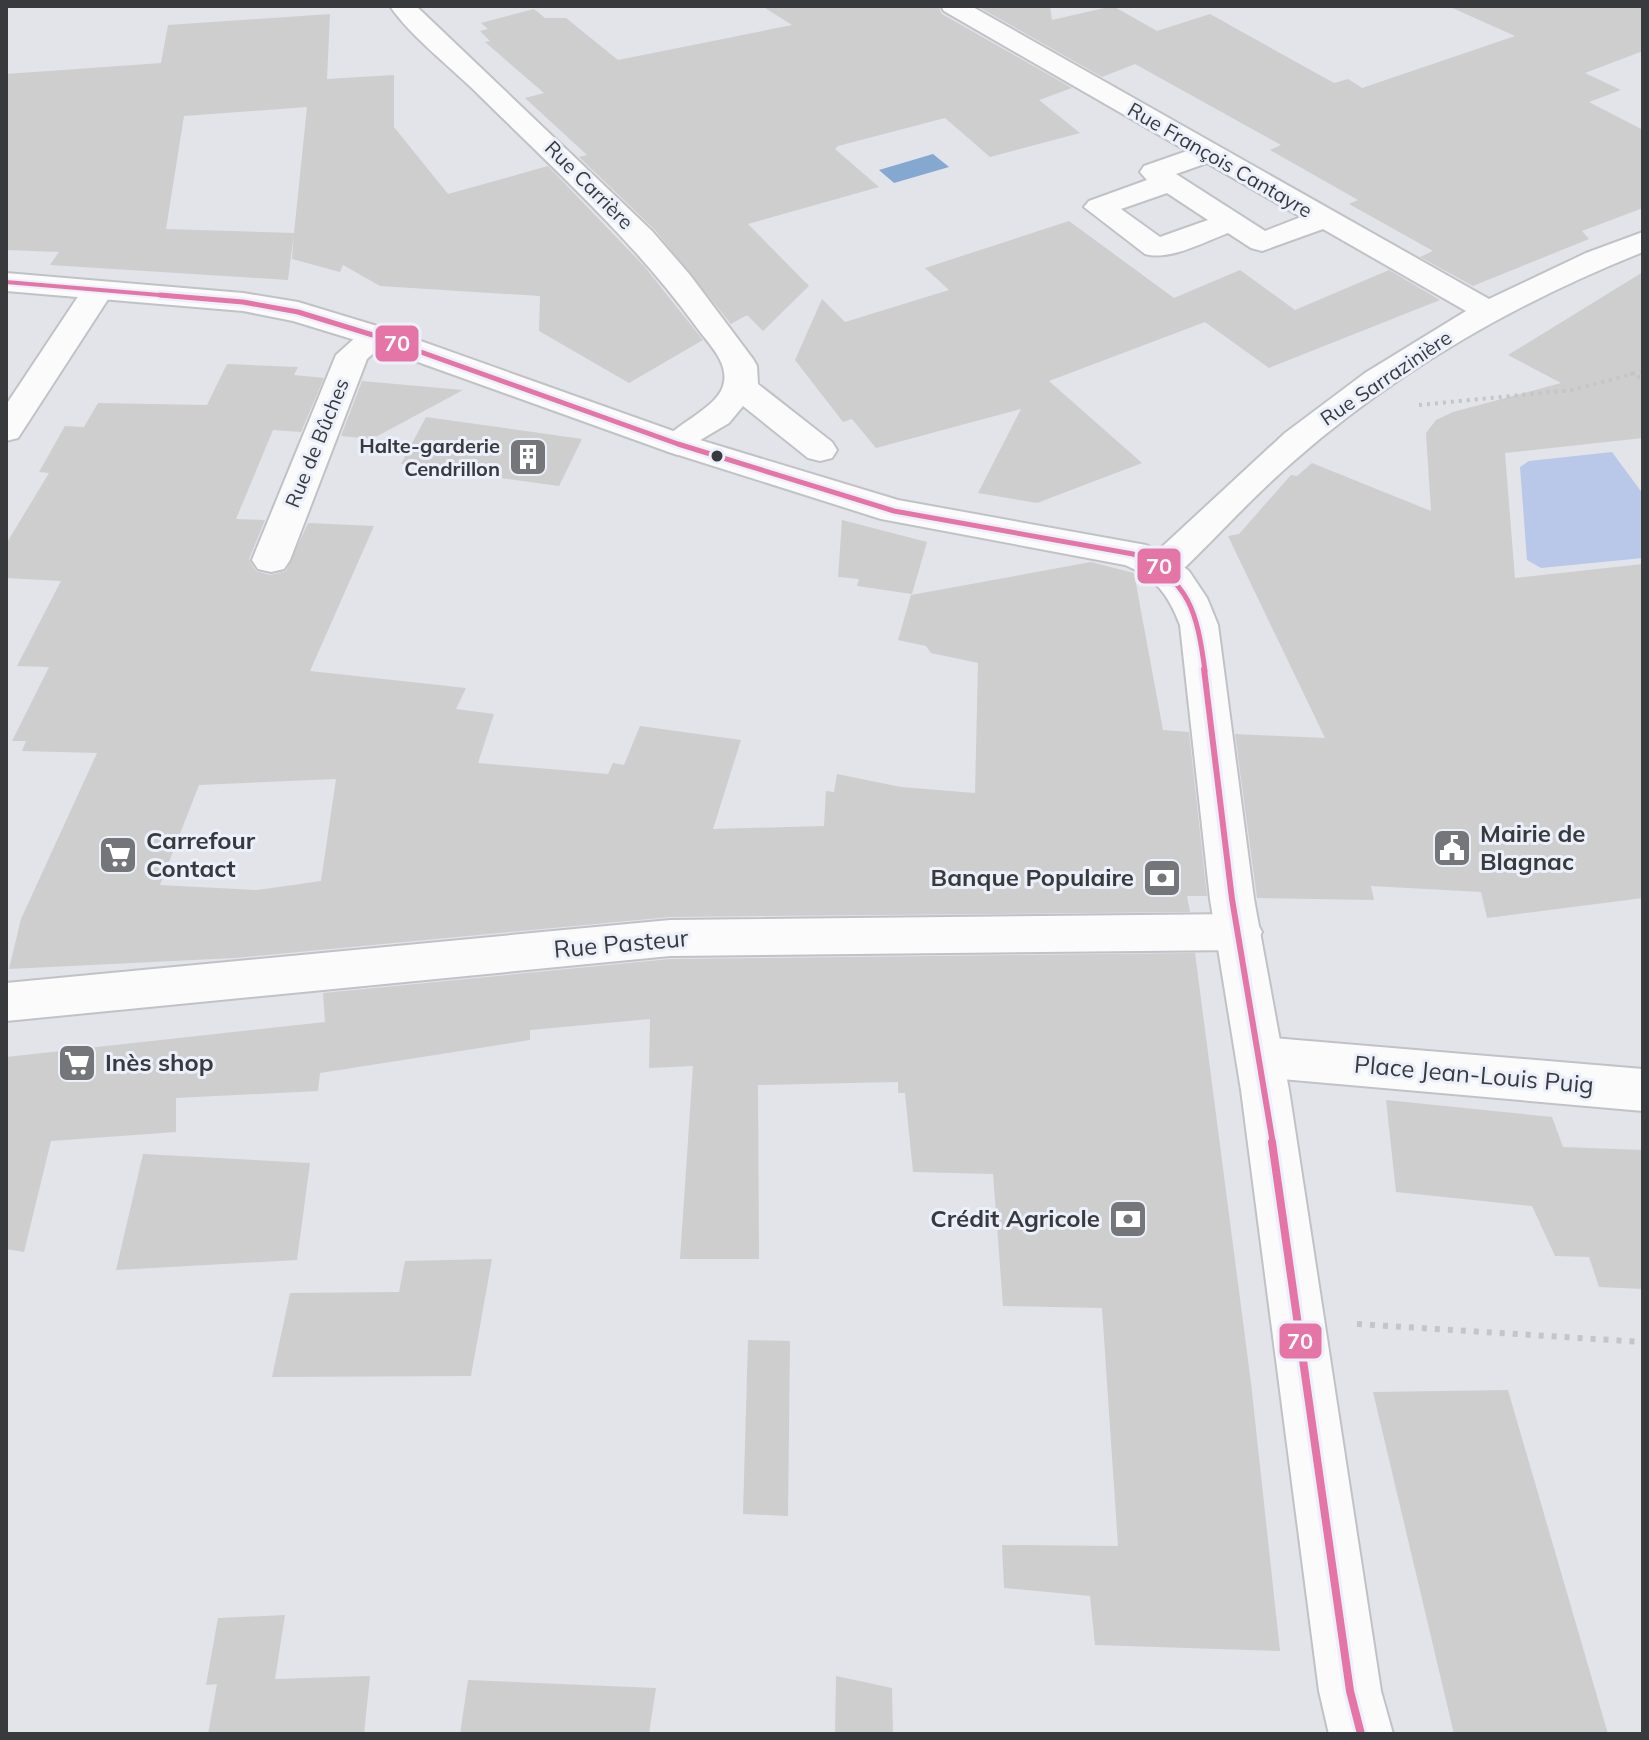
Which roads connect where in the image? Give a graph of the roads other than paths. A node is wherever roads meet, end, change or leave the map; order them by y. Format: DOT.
graph roads {
  1 [pos="402,6"];
  2 [pos="953,6"];
  3 [pos="1208,153"];
  4 [pos="1170,182"];
  5 [pos="1323,219"];
  6 [pos="1232,222"];
  7 [pos="1643,241"];
  8 [pos="6,282"];
  9 [pos="98,290"];
  10 [pos="1488,311"];
  11 [pos="376,336"];
  12 [pos="741,387"];
  13 [pos="6,431"];
  14 [pos="678,444"];
  15 [pos="820,450"];
  16 [pos="271,560"];
  17 [pos="1164,566"];
  18 [pos="1239,932"];
  19 [pos="6,1002"];
  20 [pos="1283,1059"];
  21 [pos="1643,1090"];
  22 [pos="1361,1734"];
  1 -- 12 [label="street, Rue Carrière"];
  2 -- 3 [label="street, Rue François Cantayre"];
  3 -- 4 [label="street"];
  3 -- 5 [label="street, Rue François Cantayre"];
  4 -- 6 [label="street"];
  4 -- 6 [label="street"];
  5 -- 6 [label="street"];
  5 -- 10 [label="street, Rue François Cantayre"];
  7 -- 10 [label="street, Rue Sarrazinière"];
  8 -- 9 [label="street"];
  9 -- 11 [label="street"];
  9 -- 13 [label="street"];
  10 -- 17 [label="street, Rue Sarrazinière"];
  11 -- 14 [label="street"];
  11 -- 16 [label="street, Rue de Bûches"];
  12 -- 14 [label="street"];
  12 -- 15 [label="street"];
  14 -- 17 [label="street"];
  17 -- 18 [label="street"];
  18 -- 19 [label="street, Rue Pasteur"];
  18 -- 20 [label="street"];
  20 -- 21 [label="street, Place Jean-Louis Puig"];
  20 -- 22 [label="street"];
}
